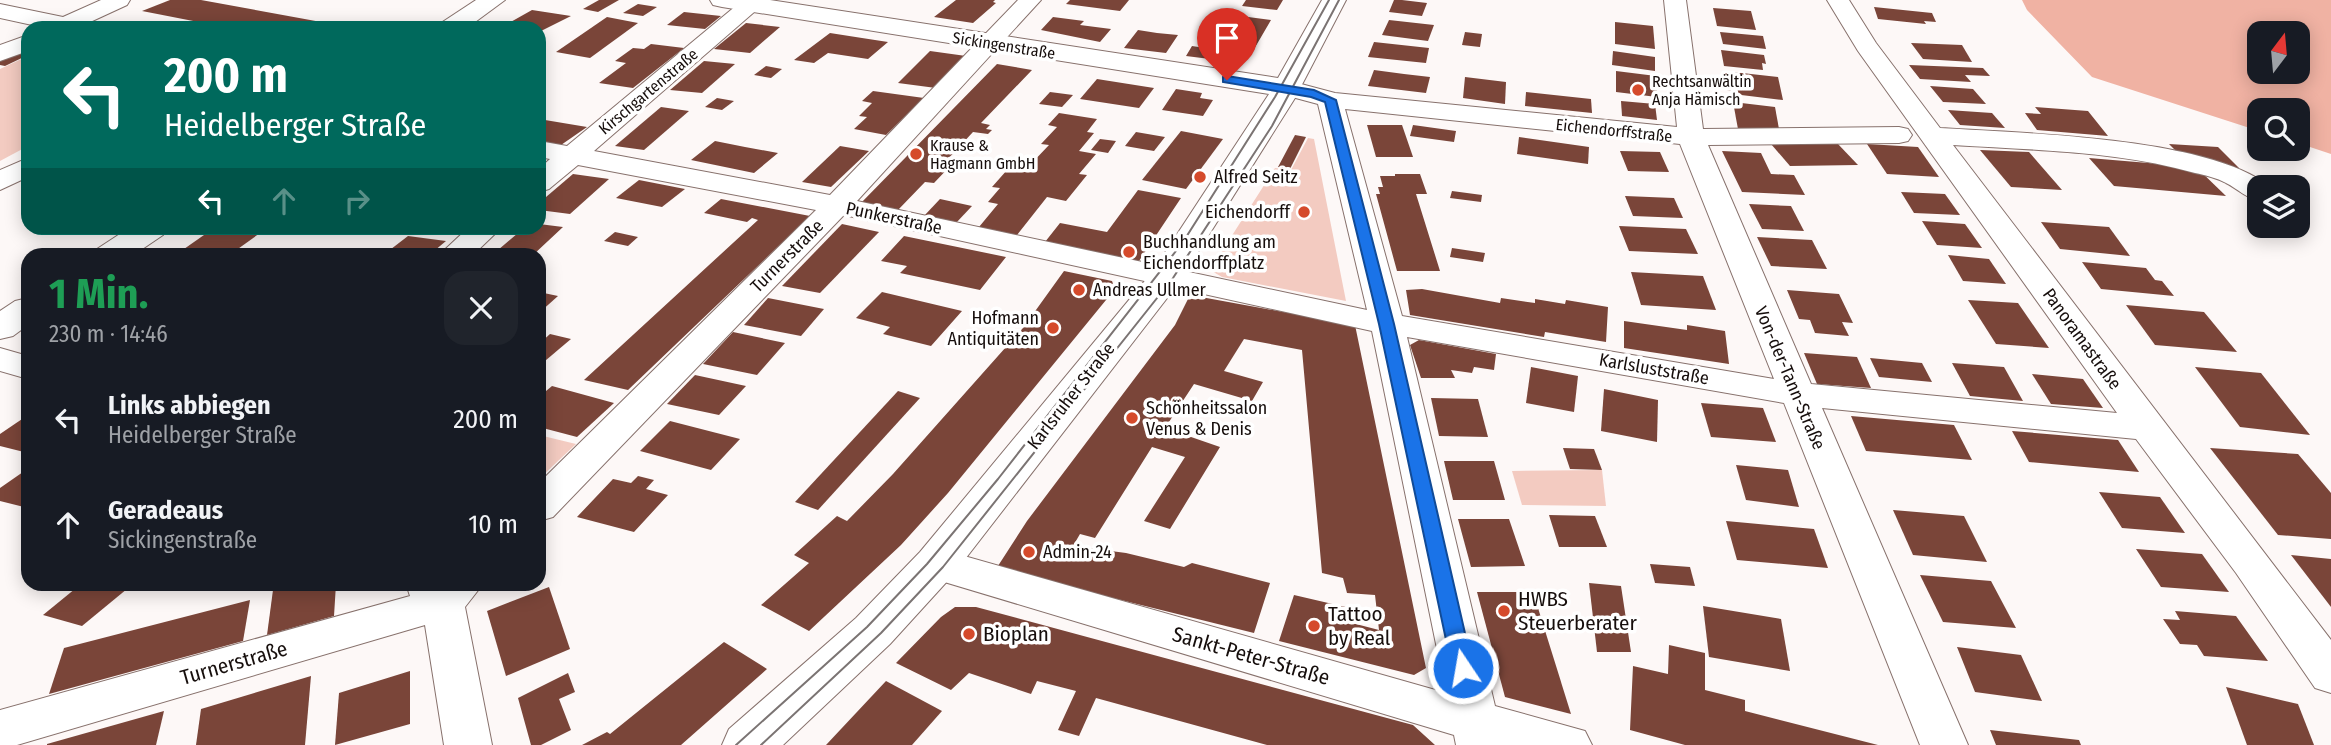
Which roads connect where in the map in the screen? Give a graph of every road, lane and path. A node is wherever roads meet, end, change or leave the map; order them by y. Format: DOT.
graph roads {
  1 [pos="119,0"];
  2 [pos="493,0"];
  3 [pos="722,0"];
  4 [pos="1030,0"];
  5 [pos="1334,0"];
  6 [pos="1675,0"];
  7 [pos="1838,0"];
  8 [pos="754,3"];
  9 [pos="0,11"];
  10 [pos="43,21"];
  11 [pos="80,21"];
  12 [pos="461,21"];
  13 [pos="991,44"];
  14 [pos="21,45"];
  15 [pos="0,54"];
  16 [pos="1286,88"];
  17 [pos="1330,100"];
  18 [pos="1899,135"];
  19 [pos="1934,136"];
  20 [pos="1691,138"];
  21 [pos="546,150"];
  22 [pos="572,155"];
  23 [pos="21,170"];
  24 [pos="546,177"];
  25 [pos="0,181"];
  26 [pos="2247,183"];
  27 [pos="837,205"];
  28 [pos="140,235"];
  29 [pos="478,235"];
  30 [pos="120,248"];
  31 [pos="462,248"];
  32 [pos="1166,276"];
  33 [pos="21,314"];
  34 [pos="1387,324"];
  35 [pos="0,328"];
  36 [pos="0,359"];
  37 [pos="21,366"];
  38 [pos="1796,394"];
  39 [pos="2147,428"];
  40 [pos="546,500"];
  41 [pos="936,564"];
  42 [pos="443,591"];
  43 [pos="2331,675"];
  44 [pos="0,730"];
  45 [pos="1477,733"];
  46 [pos="468,745"];
  47 [pos="748,745"];
  48 [pos="1568,745"];
  49 [pos="1944,745"];
  1 -- 11 [label="street"];
  2 -- 12 [label="main road"];
  3 -- 8 [label="main road, Sickingenstraße"];
  4 -- 13 [label="street, Turnerstraße"];
  5 -- 16 [label="main road, Karlsruher Straße"];
  6 -- 20 [label="street, Von-der-Tann-Straße"];
  7 -- 19 [label="street, Panoramastraße"];
  8 -- 13 [label="main road, Sickingenstraße"];
  8 -- 22 [label="street, Kirschgartenstraße"];
  9 -- 10 [label="street"];
  13 -- 16 [label="main road, Sickingenstraße"];
  13 -- 27 [label="street, Turnerstraße"];
  14 -- 15 [label="street"];
  16 -- 17 [label="street, Eichendorffstraße"];
  16 -- 32 [label="main road, Karlsruher Straße"];
  17 -- 20 [label="street, Eichendorffstraße"];
  17 -- 34 [label="street"];
  18 -- 20 [label="street, Eichendorffstraße"];
  19 -- 26 [label="street"];
  19 -- 39 [label="street, Panoramastraße"];
  20 -- 38 [label="street, Von-der-Tann-Straße"];
  21 -- 22 [label="street, Punkerstraße"];
  22 -- 24 [label="street, Kirschgartenstraße"];
  22 -- 27 [label="street, Punkerstraße"];
  23 -- 25 [label="street"];
  27 -- 32 [label="street, Punkerstraße"];
  27 -- 40 [label="street, Turnerstraße"];
  28 -- 30 [label="main road"];
  29 -- 31 [label="street"];
  32 -- 34 [label="street, Karlsluststraße"];
  32 -- 41 [label="main road, Karlsruher Straße"];
  33 -- 35 [label="main road"];
  34 -- 38 [label="street, Karlsluststraße"];
  34 -- 45 [label="street"];
  36 -- 37 [label="street"];
  38 -- 39 [label="street, Karlsluststraße"];
  38 -- 49 [label="street, Von-der-Tann-Straße"];
  39 -- 43 [label="street, Panoramastraße"];
  41 -- 45 [label="street, Sankt-Peter-Straße"];
  41 -- 47 [label="main road, Karlsruher Straße"];
  42 -- 44 [label="street, Turnerstraße"];
  42 -- 46 [label="street"];
  45 -- 48 [label="street, Sankt-Peter-Straße"];
}
